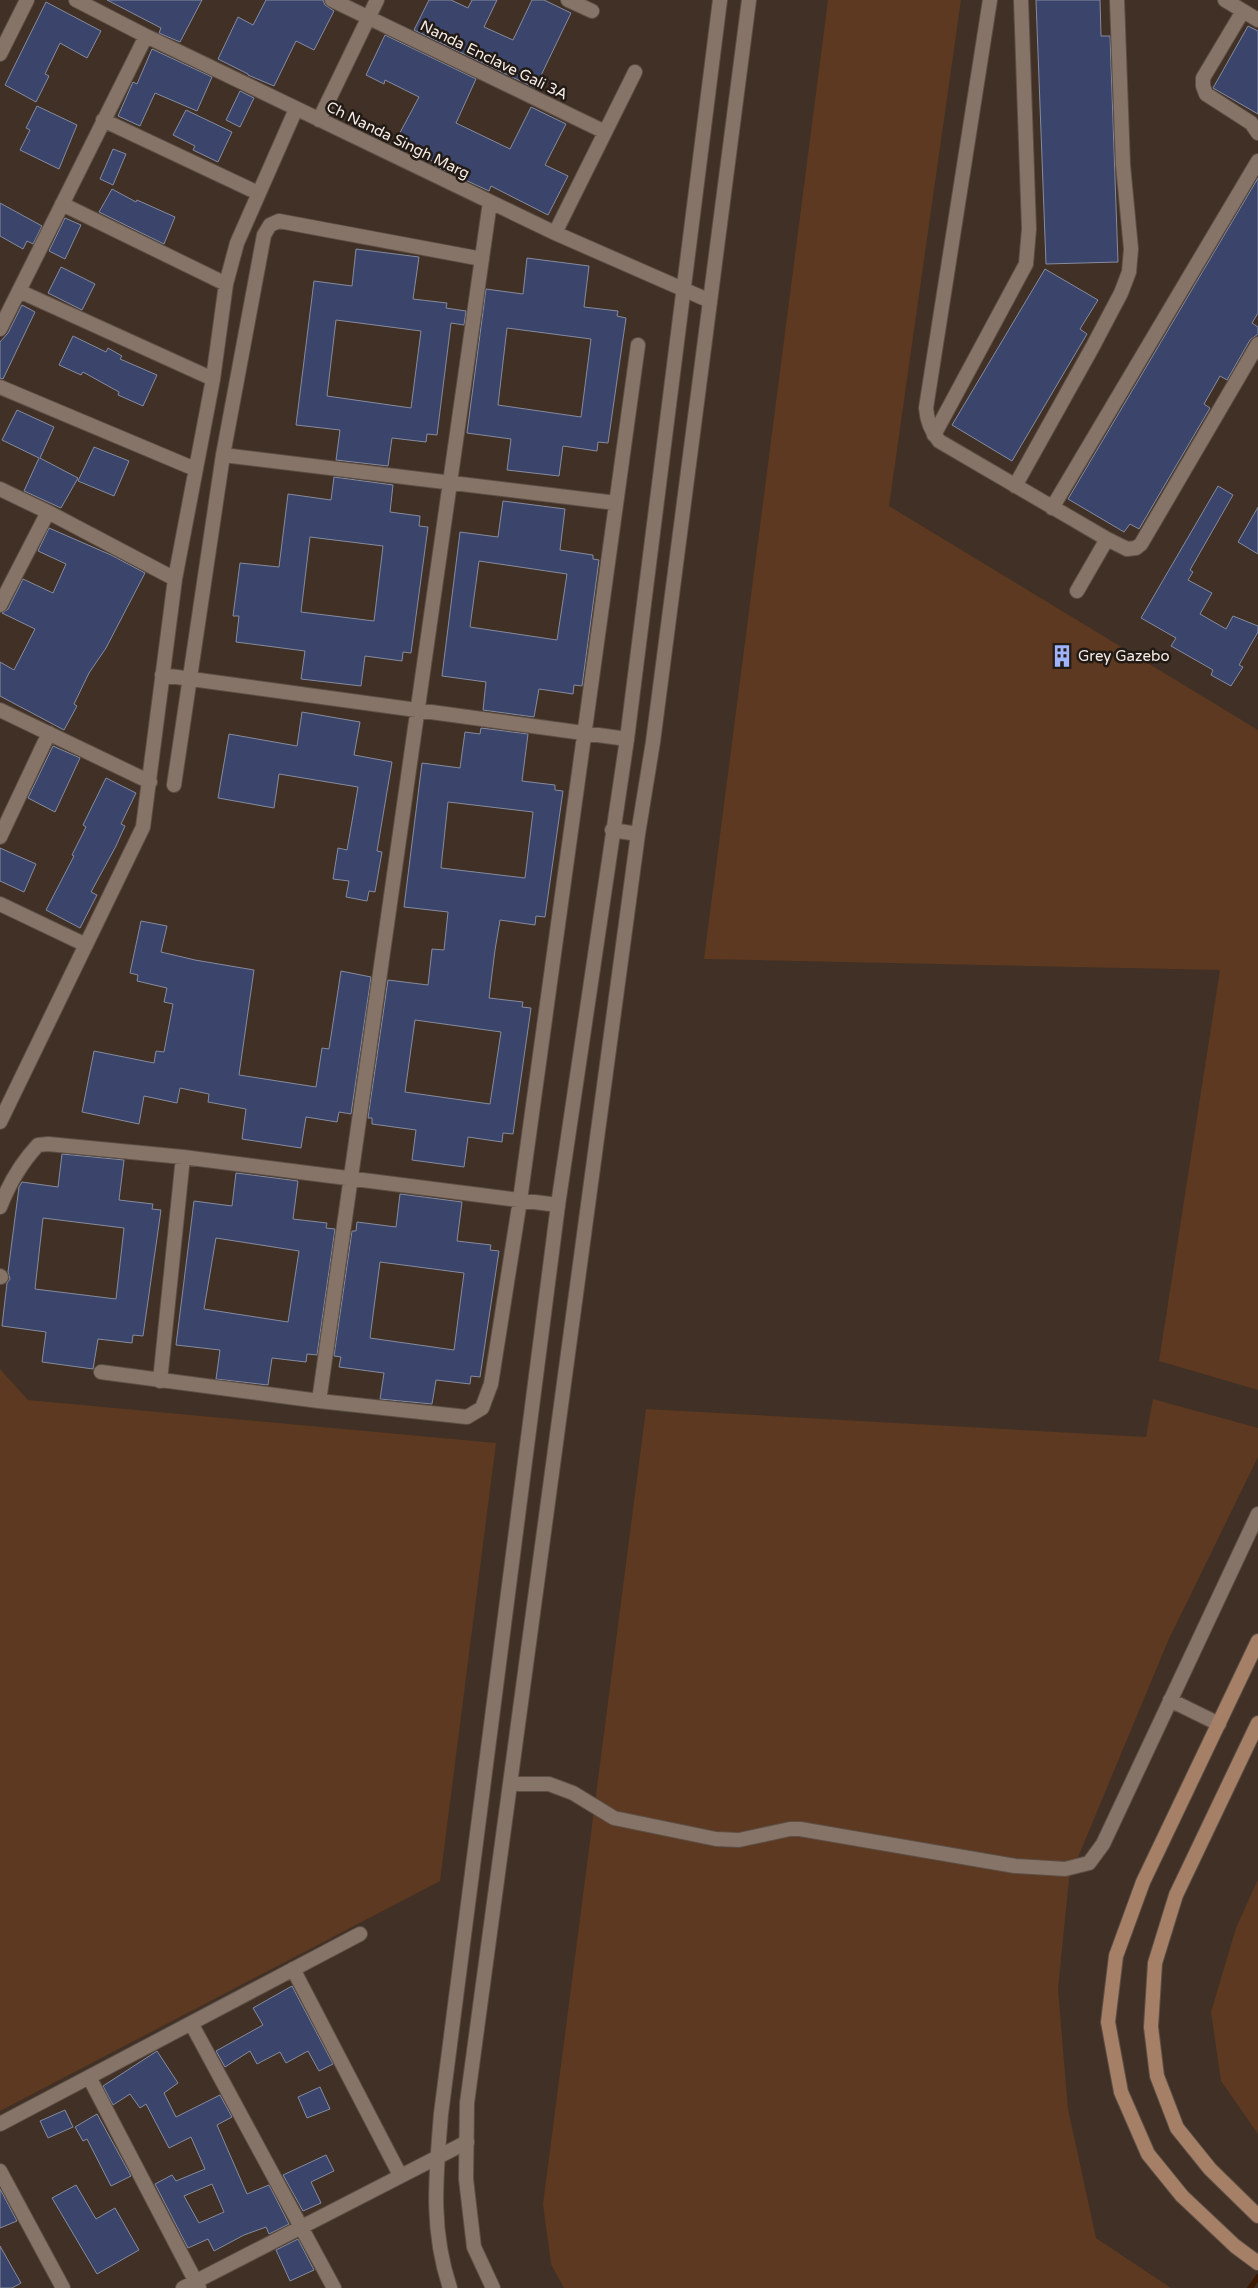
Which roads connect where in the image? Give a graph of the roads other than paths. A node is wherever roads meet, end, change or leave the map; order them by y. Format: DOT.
graph roads {
  1 [pos="27,0"];
  2 [pos="76,0"];
  3 [pos="332,0"];
  4 [pos="376,0"];
  5 [pos="568,0"];
  6 [pos="720,0"];
  7 [pos="749,0"];
  8 [pos="990,0"];
  9 [pos="1021,0"];
  10 [pos="1117,0"];
  11 [pos="1225,0"];
  12 [pos="101,6"];
  13 [pos="592,11"];
  14 [pos="1243,11"];
  15 [pos="368,17"];
  16 [pos="1258,20"];
  17 [pos="146,36"];
  18 [pos="0,54"];
  19 [pos="635,72"];
  20 [pos="296,109"];
  21 [pos="103,120"];
  22 [pos="319,120"];
  23 [pos="605,132"];
  24 [pos="1258,133"];
  25 [pos="1258,161"];
  26 [pos="258,193"];
  27 [pos="490,202"];
  28 [pos="62,204"];
  29 [pos="555,233"];
  30 [pos="482,259"];
  31 [pos="226,284"];
  32 [pos="19,291"];
  33 [pos="684,291"];
  34 [pos="710,301"];
  35 [pos="0,329"];
  36 [pos="1258,344"];
  37 [pos="638,345"];
  38 [pos="213,379"];
  39 [pos="0,387"];
  40 [pos="934,434"];
  41 [pos="223,456"];
  42 [pos="195,469"];
  43 [pos="450,484"];
  44 [pos="1015,486"];
  45 [pos="0,489"];
  46 [pos="616,503"];
  47 [pos="1052,508"];
  48 [pos="48,512"];
  49 [pos="1107,539"];
  50 [pos="175,578"];
  51 [pos="1078,591"];
  52 [pos="0,605"];
  53 [pos="162,675"];
  54 [pos="191,679"];
  55 [pos="0,710"];
  56 [pos="418,710"];
  57 [pos="49,733"];
  58 [pos="584,733"];
  59 [pos="626,739"];
  60 [pos="150,782"];
  61 [pos="174,785"];
  62 [pos="612,830"];
  63 [pos="638,834"];
  64 [pos="0,836"];
  65 [pos="0,904"];
  66 [pos="86,945"];
  67 [pos="0,1122"];
  68 [pos="183,1158"];
  69 [pos="351,1179"];
  70 [pos="520,1200"];
  71 [pos="558,1205"];
  72 [pos="0,1207"];
  73 [pos="101,1372"];
  74 [pos="160,1381"];
  75 [pos="319,1401"];
  76 [pos="1258,1514"];
  77 [pos="1258,1641"];
  78 [pos="1170,1700"];
  79 [pos="1258,1723"];
  80 [pos="1219,1724"];
  81 [pos="511,1784"];
  82 [pos="360,1934"];
  83 [pos="293,1969"];
  84 [pos="191,2023"];
  85 [pos="89,2077"];
  86 [pos="0,2124"];
  87 [pos="466,2142"];
  88 [pos="438,2156"];
  89 [pos="0,2171"];
  90 [pos="400,2175"];
  91 [pos="1258,2216"];
  92 [pos="301,2226"];
  93 [pos="1258,2263"];
  94 [pos="197,2285"];
  95 [pos="63,2288"];
  96 [pos="182,2288"];
  97 [pos="334,2288"];
  98 [pos="450,2288"];
  99 [pos="493,2288"];
  1 -- 18 [label="street"];
  2 -- 12 [label="street, Ch Nanda Singh Marg"];
  3 -- 15 [label="street, Nanda Enclave Gali 3A"];
  4 -- 15 [label="street"];
  5 -- 13 [label="street"];
  6 -- 33 [label="street"];
  7 -- 34 [label="street"];
  8 -- 40 [label="street"];
  9 -- 40 [label="street"];
  10 -- 44 [label="street"];
  11 -- 14 [label="street"];
  12 -- 17 [label="street, Ch Nanda Singh Marg"];
  14 -- 16 [label="street"];
  14 -- 24 [label="street"];
  15 -- 22 [label="street"];
  15 -- 23 [label="street, Nanda Enclave Gali 3A"];
  17 -- 20 [label="street, Ch Nanda Singh Marg"];
  17 -- 21 [label="street"];
  19 -- 23 [label="street"];
  20 -- 22 [label="street, Ch Nanda Singh Marg"];
  20 -- 26 [label="street"];
  21 -- 26 [label="street"];
  21 -- 28 [label="street"];
  22 -- 27 [label="street, Ch Nanda Singh Marg"];
  23 -- 29 [label="street"];
  25 -- 47 [label="street"];
  26 -- 31 [label="street"];
  27 -- 29 [label="street, Ch Nanda Singh Marg"];
  27 -- 30 [label="street"];
  28 -- 31 [label="street"];
  28 -- 32 [label="street"];
  29 -- 33 [label="street, Ch Nanda Singh Marg"];
  30 -- 41 [label="street"];
  30 -- 43 [label="street"];
  31 -- 38 [label="street"];
  32 -- 35 [label="street"];
  32 -- 38 [label="street"];
  33 -- 34 [label="street, Ch Nanda Singh Marg"];
  33 -- 59 [label="street"];
  34 -- 63 [label="street"];
  36 -- 49 [label="street"];
  37 -- 46 [label="street"];
  38 -- 42 [label="street"];
  39 -- 42 [label="street"];
  40 -- 44 [label="street"];
  41 -- 43 [label="street"];
  41 -- 54 [label="street"];
  42 -- 50 [label="street"];
  43 -- 46 [label="street"];
  43 -- 56 [label="street"];
  44 -- 47 [label="street"];
  45 -- 48 [label="street"];
  46 -- 58 [label="street"];
  47 -- 49 [label="street"];
  48 -- 50 [label="street"];
  48 -- 52 [label="street"];
  49 -- 51 [label="street"];
  50 -- 53 [label="street"];
  53 -- 54 [label="street"];
  53 -- 60 [label="street"];
  54 -- 56 [label="street"];
  54 -- 61 [label="street"];
  55 -- 57 [label="street"];
  56 -- 58 [label="street"];
  56 -- 69 [label="street"];
  57 -- 60 [label="street"];
  57 -- 64 [label="street"];
  58 -- 59 [label="street"];
  58 -- 70 [label="street"];
  59 -- 62 [label="street"];
  60 -- 66 [label="street"];
  62 -- 63 [label="street"];
  62 -- 71 [label="street"];
  63 -- 81 [label="street"];
  65 -- 66 [label="street"];
  66 -- 67 [label="street"];
  68 -- 69 [label="street"];
  68 -- 72 [label="street"];
  68 -- 74 [label="street"];
  69 -- 70 [label="street"];
  69 -- 75 [label="street"];
  70 -- 71 [label="street"];
  70 -- 75 [label="street"];
  71 -- 88 [label="street"];
  73 -- 74 [label="street"];
  74 -- 75 [label="street"];
  76 -- 78 [label="street"];
  77 -- 80 [label="main road"];
  78 -- 80 [label="street"];
  78 -- 81 [label="street"];
  79 -- 91 [label="main road"];
  80 -- 93 [label="main road"];
  81 -- 87 [label="street"];
  82 -- 83 [label="street"];
  83 -- 84 [label="street"];
  83 -- 90 [label="street"];
  84 -- 85 [label="street"];
  84 -- 92 [label="street"];
  85 -- 86 [label="street"];
  85 -- 94 [label="street"];
  87 -- 88 [label="street"];
  87 -- 99 [label="street"];
  88 -- 90 [label="street"];
  88 -- 98 [label="street"];
  89 -- 95 [label="street"];
  90 -- 92 [label="street"];
  92 -- 94 [label="street"];
  92 -- 97 [label="street"];
  94 -- 96 [label="street"];
}
